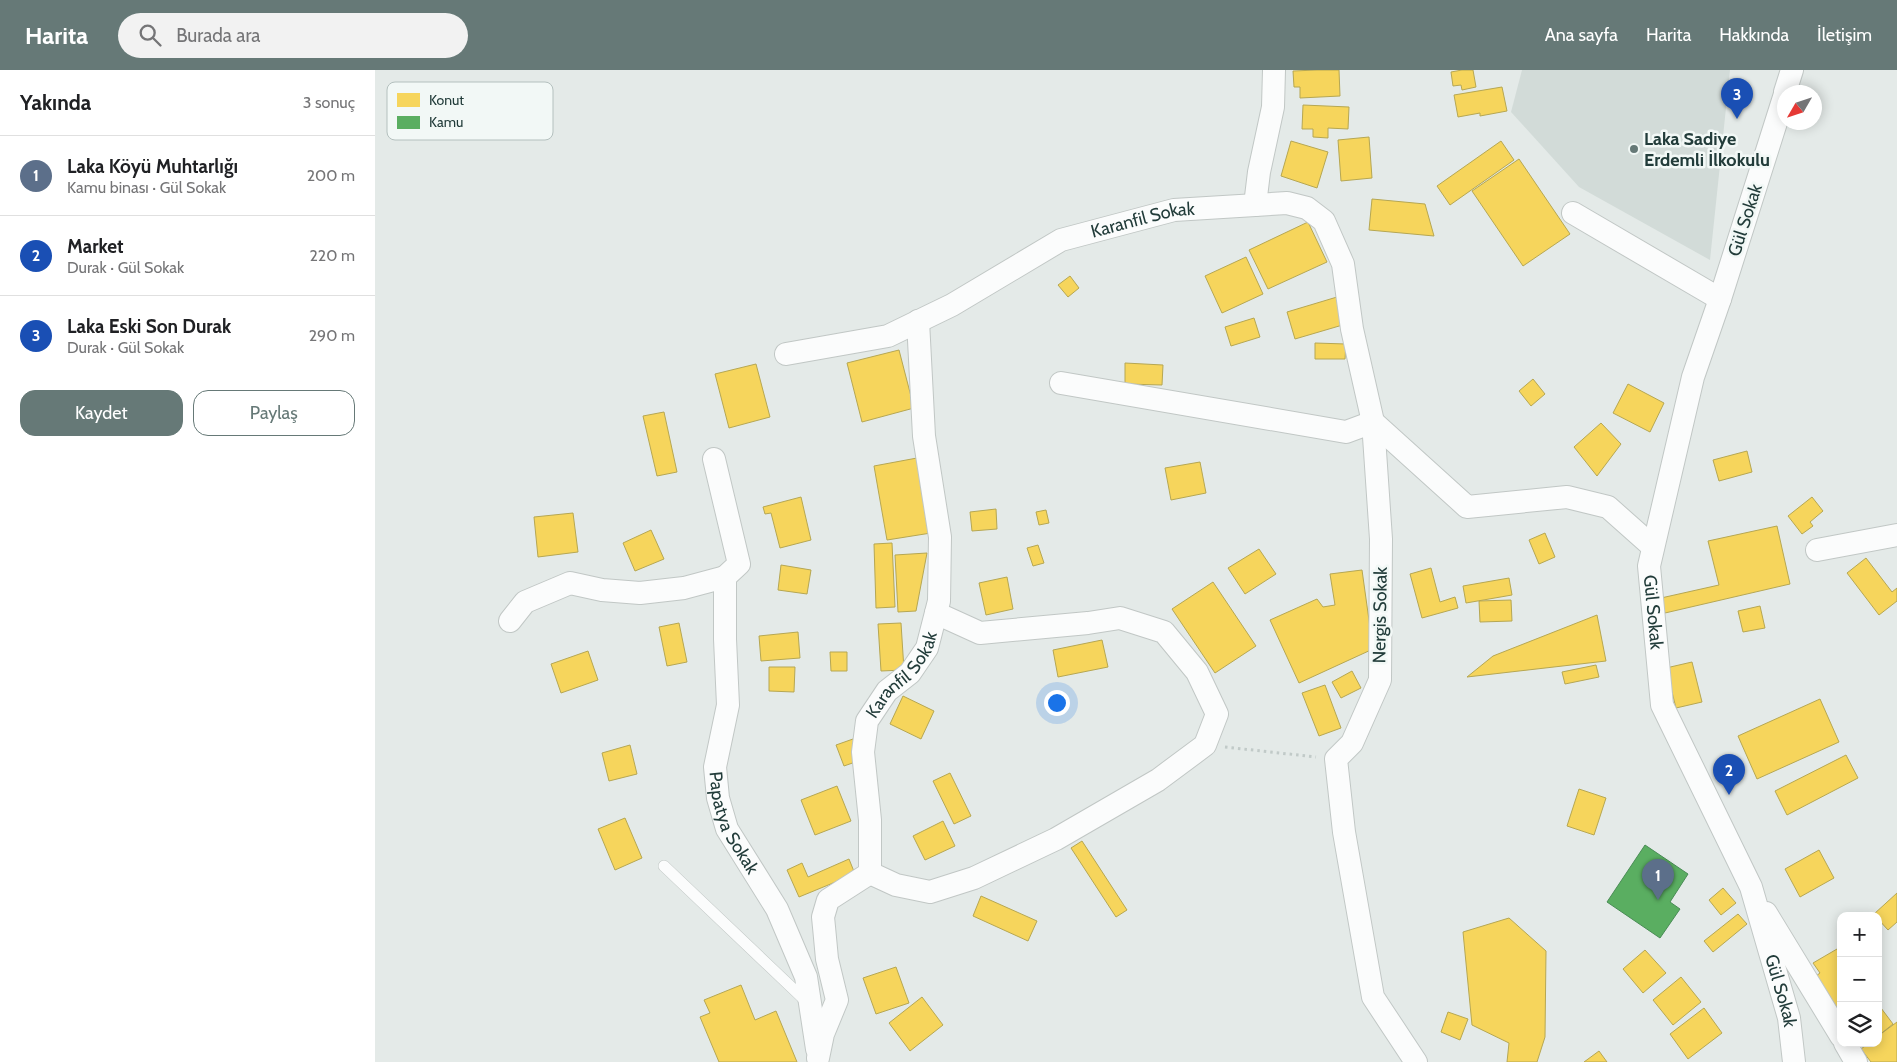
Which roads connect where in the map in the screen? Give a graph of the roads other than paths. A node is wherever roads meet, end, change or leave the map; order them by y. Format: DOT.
graph roads {
  1 [pos="1274,70"];
  2 [pos="1792,70"];
  3 [pos="1787,85"];
  4 [pos="1777,118"];
  5 [pos="1255,205"];
  6 [pos="1573,214"];
  7 [pos="1720,299"];
  8 [pos="917,321"];
  9 [pos="786,354"];
  10 [pos="1061,384"];
  11 [pos="1373,422"];
  12 [pos="714,459"];
  13 [pos="1897,535"];
  14 [pos="1653,547"];
  15 [pos="1817,550"];
  16 [pos="725,577"];
  17 [pos="936,612"];
  18 [pos="510,621"];
  19 [pos="664,866"];
  20 [pos="870,873"];
  21 [pos="1751,887"];
  22 [pos="811,1006"];
  23 [pos="1837,1029"];
  24 [pos="1398,1034"];
  25 [pos="1848,1047"];
  26 [pos="819,1060"];
  27 [pos="1395,1062"];
  28 [pos="1416,1062"];
  29 [pos="1795,1062"];
  30 [pos="1857,1062"];
  1 -- 5 [label="street"];
  2 -- 3 [label="street, Gül Sokak"];
  4 -- 7 [label="street, Gül Sokak"];
  5 -- 8 [label="street, Karanfil Sokak"];
  5 -- 11 [label="street, Nergis Sokak"];
  6 -- 7 [label="street"];
  7 -- 14 [label="street, Gül Sokak"];
  8 -- 9 [label="street, Karanfil Sokak"];
  8 -- 17 [label="street, Karanfil Sokak"];
  10 -- 11 [label="street"];
  11 -- 14 [label="street"];
  11 -- 24 [label="street, Nergis Sokak"];
  12 -- 16 [label="street"];
  13 -- 15 [label="street"];
  14 -- 21 [label="street, Gül Sokak"];
  16 -- 18 [label="street"];
  16 -- 22 [label="street, Papatya Sokak"];
  17 -- 20 [label="street, Karanfil Sokak"];
  17 -- 20 [label="street"];
  19 -- 22 [label="lane"];
  20 -- 26 [label="street"];
  21 -- 23 [label="street"];
  21 -- 29 [label="street, Gül Sokak"];
  22 -- 26 [label="street, Papatya Sokak"];
  24 -- 27 [label="street"];
  24 -- 28 [label="street"];
  25 -- 30 [label="street"];
}
